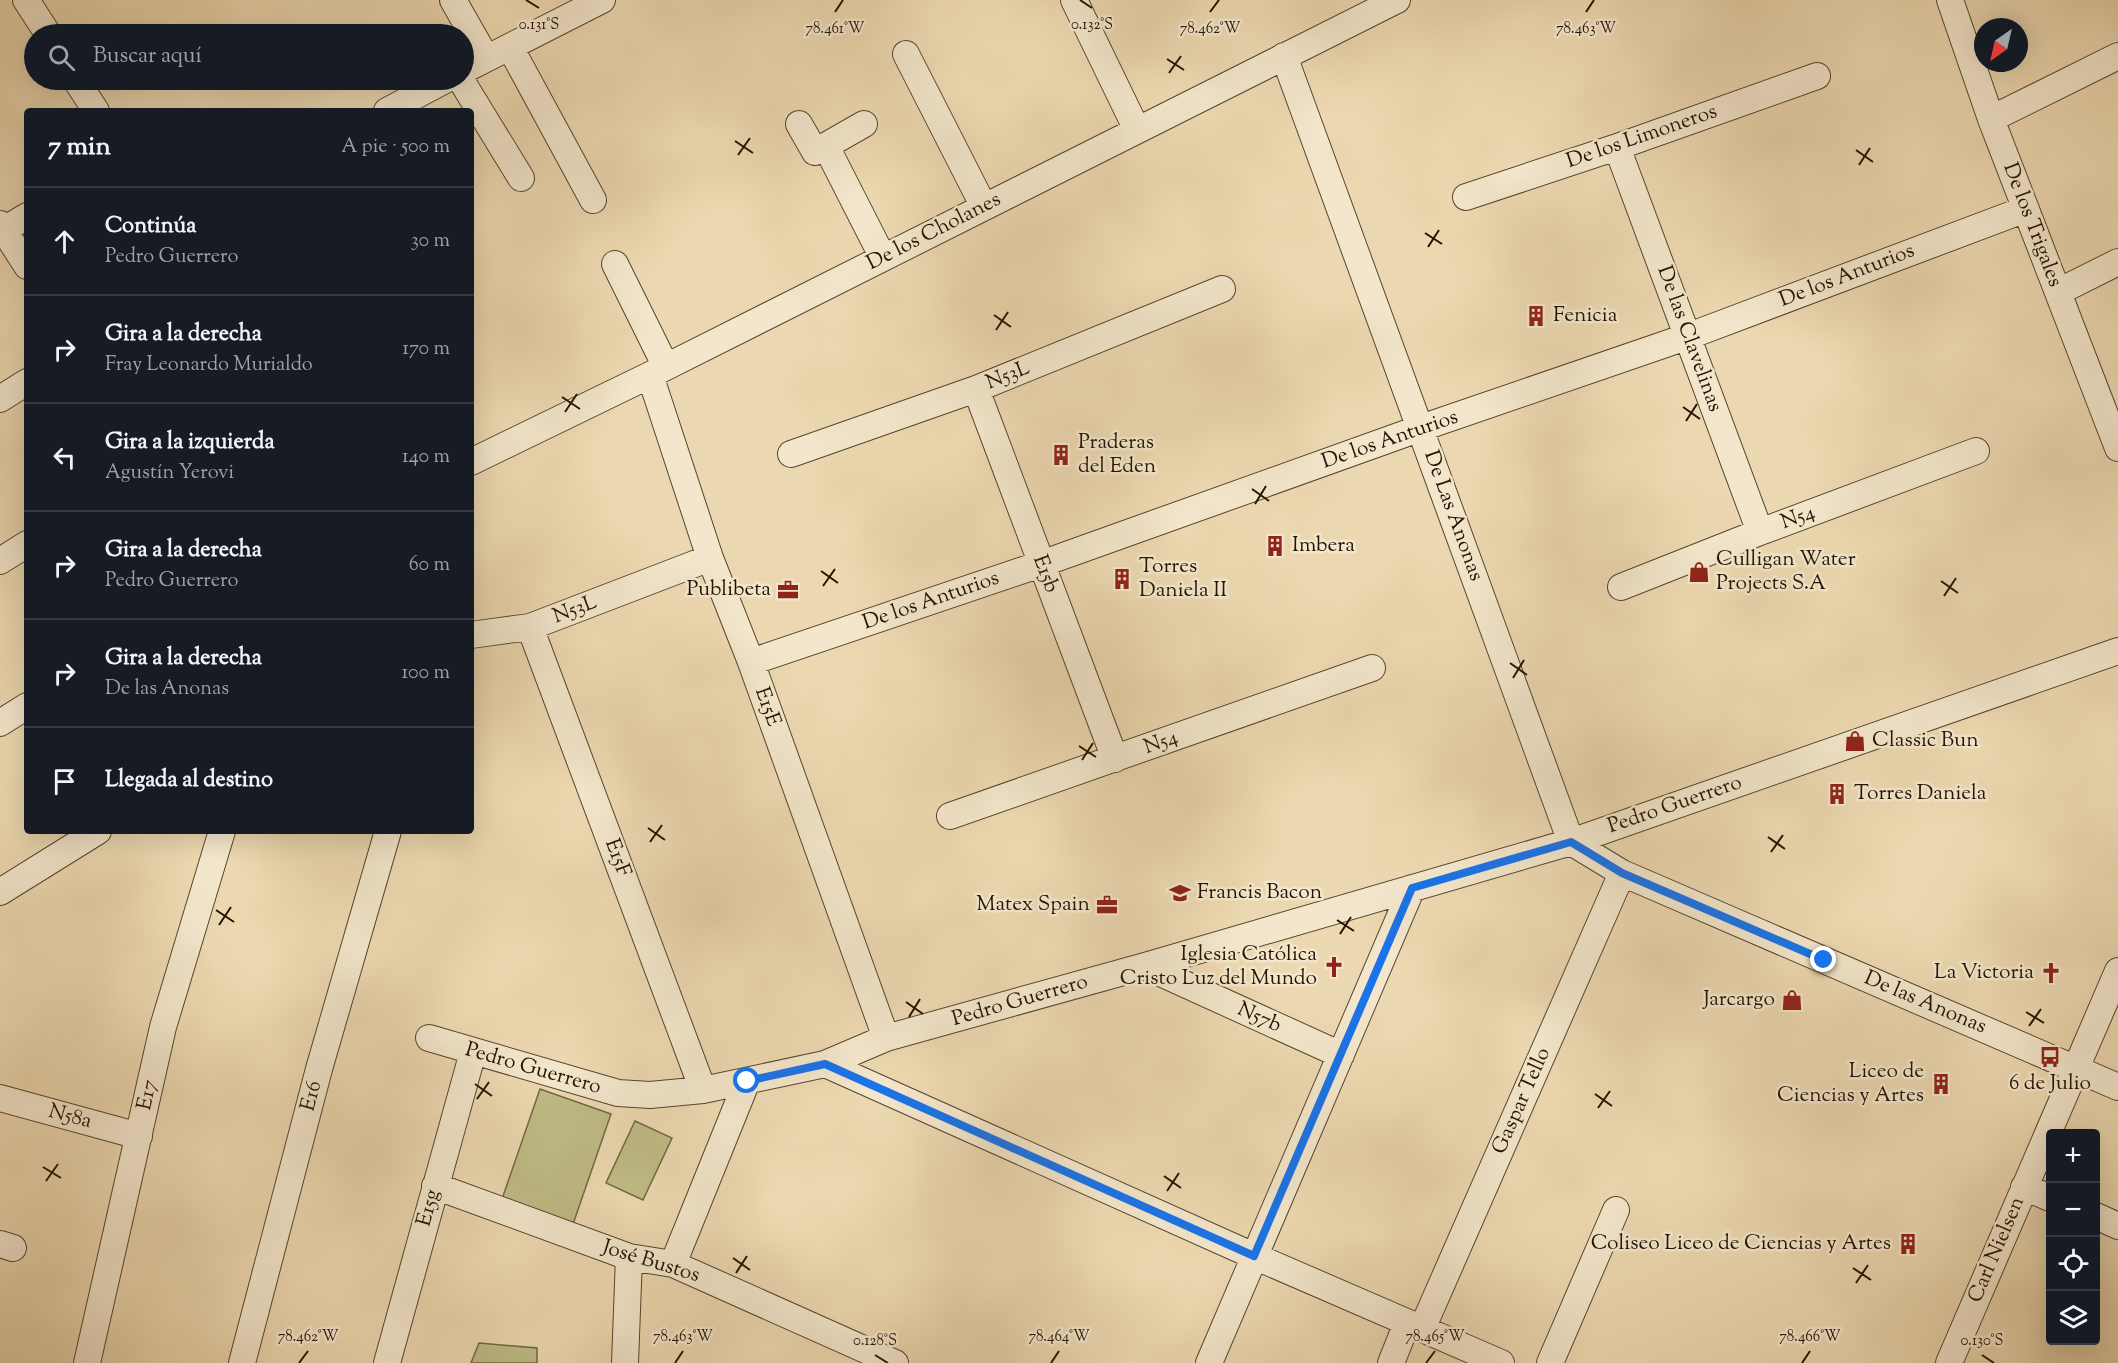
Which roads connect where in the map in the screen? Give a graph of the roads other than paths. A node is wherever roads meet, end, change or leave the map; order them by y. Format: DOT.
graph roads {
  1 [pos="26,0"];
  2 [pos="453,0"];
  3 [pos="602,0"];
  4 [pos="1074,0"];
  5 [pos="1397,0"];
  6 [pos="1950,0"];
  7 [pos="42,24"];
  8 [pos="467,24"];
  9 [pos="474,37"];
  10 [pos="510,46"];
  11 [pos="906,54"];
  12 [pos="1284,56"];
  13 [pos="2118,56"];
  14 [pos="486,58"];
  15 [pos="474,65"];
  16 [pos="1817,76"];
  17 [pos="82,90"];
  18 [pos="426,90"];
  19 [pos="467,90"];
  20 [pos="94,108"];
  21 [pos="393,108"];
  22 [pos="1991,119"];
  23 [pos="799,124"];
  24 [pos="864,124"];
  25 [pos="1137,130"];
  26 [pos="826,146"];
  27 [pos="1617,147"];
  28 [pos="521,178"];
  29 [pos="1466,197"];
  30 [pos="593,200"];
  31 [pos="984,207"];
  32 [pos="2026,209"];
  33 [pos="24,217"];
  34 [pos="2,227"];
  35 [pos="884,258"];
  36 [pos="24,261"];
  37 [pos="2118,262"];
  38 [pos="615,264"];
  39 [pos="1222,289"];
  40 [pos="2058,292"];
  41 [pos="1689,336"];
  42 [pos="658,371"];
  43 [pos="24,384"];
  44 [pos="976,389"];
  45 [pos="0,399"];
  46 [pos="1421,428"];
  47 [pos="2118,448"];
  48 [pos="1976,451"];
  49 [pos="791,454"];
  50 [pos="474,461"];
  51 [pos="1761,532"];
  52 [pos="24,546"];
  53 [pos="710,558"];
  54 [pos="0,561"];
  55 [pos="1041,564"];
  56 [pos="1621,586"];
  57 [pos="530,627"];
  58 [pos="474,635"];
  59 [pos="2118,651"];
  60 [pos="751,662"];
  61 [pos="1372,668"];
  62 [pos="24,708"];
  63 [pos="0,723"];
  64 [pos="1115,759"];
  65 [pos="950,816"];
  66 [pos="93,834"];
  67 [pos="221,834"];
  68 [pos="387,834"];
  69 [pos="1571,842"];
  70 [pos="1622,873"];
  71 [pos="1412,888"];
  72 [pos="0,892"];
  73 [pos="1144,966"];
  74 [pos="2118,971"];
  75 [pos="429,1038"];
  76 [pos="886,1038"];
  77 [pos="473,1052"];
  78 [pos="1341,1055"];
  79 [pos="825,1064"];
  80 [pos="2075,1067"];
  81 [pos="747,1081"];
  82 [pos="2118,1087"];
  83 [pos="703,1090"];
  84 [pos="0,1098"];
  85 [pos="139,1136"];
  86 [pos="435,1186"];
  87 [pos="2024,1187"];
  88 [pos="2046,1196"];
  89 [pos="1616,1210"];
  90 [pos="2100,1218"];
  91 [pos="2118,1226"];
  92 [pos="1254,1256"];
  93 [pos="629,1257"];
  94 [pos="673,1264"];
  95 [pos="1414,1326"];
  96 [pos="87,1363"];
  97 [pos="242,1363"];
  98 [pos="387,1363"];
  99 [pos="625,1363"];
  100 [pos="895,1363"];
  101 [pos="1209,1363"];
  102 [pos="1391,1363"];
  103 [pos="1501,1363"];
  104 [pos="1550,1363"];
  105 [pos="1949,1363"];
  1 -- 7 [label="street"];
  2 -- 8 [label="street"];
  3 -- 10 [label="street"];
  4 -- 25 [label="street"];
  5 -- 12 [label="street, De los Cholanes"];
  6 -- 22 [label="street, De los Trigales"];
  9 -- 14 [label="street"];
  10 -- 14 [label="street"];
  10 -- 30 [label="street"];
  11 -- 31 [label="street"];
  12 -- 25 [label="street, De los Cholanes"];
  12 -- 46 [label="street, De Las Anonas"];
  13 -- 22 [label="street"];
  14 -- 15 [label="street"];
  16 -- 27 [label="street, De los Limoneros"];
  17 -- 20 [label="street"];
  18 -- 21 [label="street"];
  19 -- 28 [label="street"];
  22 -- 32 [label="street, De los Trigales"];
  23 -- 26 [label="street"];
  24 -- 26 [label="street"];
  25 -- 31 [label="street, De los Cholanes"];
  26 -- 35 [label="street"];
  27 -- 29 [label="street, De los Limoneros"];
  27 -- 41 [label="street, De las Clavelinas"];
  31 -- 35 [label="street, De los Cholanes"];
  32 -- 40 [label="street, De los Trigales"];
  32 -- 41 [label="street, De los Anturios"];
  33 -- 34 [label="street"];
  34 -- 36 [label="street"];
  35 -- 42 [label="street, De los Cholanes"];
  37 -- 40 [label="street"];
  38 -- 42 [label="street, E15E"];
  39 -- 44 [label="street, N53L"];
  40 -- 47 [label="street, De los Trigales"];
  41 -- 46 [label="street, De los Anturios"];
  41 -- 51 [label="street, De las Clavelinas"];
  42 -- 50 [label="street, De los Cholanes"];
  42 -- 53 [label="street, E15E"];
  43 -- 45 [label="street"];
  44 -- 49 [label="street, N53L"];
  44 -- 55 [label="street, E15b"];
  46 -- 55 [label="street, De los Anturios"];
  46 -- 69 [label="street, De Las Anonas"];
  48 -- 51 [label="street, N54"];
  51 -- 56 [label="street, N54"];
  52 -- 54 [label="street"];
  53 -- 57 [label="street, N53L"];
  53 -- 60 [label="street, E15E"];
  55 -- 60 [label="street, De los Anturios"];
  55 -- 64 [label="street, E15b"];
  57 -- 58 [label="street, N53L"];
  57 -- 83 [label="street, E15F"];
  59 -- 69 [label="street, Pedro Guerrero"];
  60 -- 76 [label="street, E15E"];
  61 -- 64 [label="street, N54"];
  62 -- 63 [label="street"];
  64 -- 65 [label="street, N54"];
  66 -- 72 [label="street"];
  67 -- 85 [label="street, E17"];
  68 -- 97 [label="street, E16"];
  69 -- 70 [label="street, De las Anonas"];
  69 -- 71 [label="street, Pedro Guerrero"];
  70 -- 80 [label="street, De las Anonas"];
  70 -- 95 [label="street, Gaspar Tello"];
  71 -- 73 [label="street, Pedro Guerrero"];
  71 -- 78 [label="street"];
  73 -- 76 [label="street, Pedro Guerrero"];
  73 -- 78 [label="street, N57b"];
  74 -- 80 [label="street, Carl Nielsen"];
  75 -- 77 [label="street, Pedro Guerrero"];
  76 -- 79 [label="street, Pedro Guerrero"];
  77 -- 83 [label="street, Pedro Guerrero"];
  77 -- 86 [label="street, E15g"];
  78 -- 92 [label="street"];
  79 -- 81 [label="street, Pedro Guerrero"];
  79 -- 92 [label="street"];
  80 -- 82 [label="street, De las Anonas"];
  80 -- 87 [label="street, Carl Nielsen"];
  81 -- 83 [label="street, Pedro Guerrero"];
  81 -- 94 [label="street"];
  84 -- 85 [label="street, N58a"];
  85 -- 96 [label="street, E17"];
  86 -- 93 [label="street, José Bustos"];
  86 -- 98 [label="street, E15g"];
  87 -- 88 [label="street"];
  87 -- 105 [label="street, Carl Nielsen"];
  89 -- 104 [label="street"];
  90 -- 91 [label="street"];
  92 -- 95 [label="street"];
  92 -- 101 [label="street"];
  93 -- 94 [label="street, José Bustos"];
  93 -- 99 [label="street"];
  94 -- 100 [label="street, José Bustos"];
  95 -- 102 [label="street, Gaspar Tello"];
  95 -- 103 [label="street"];
}
